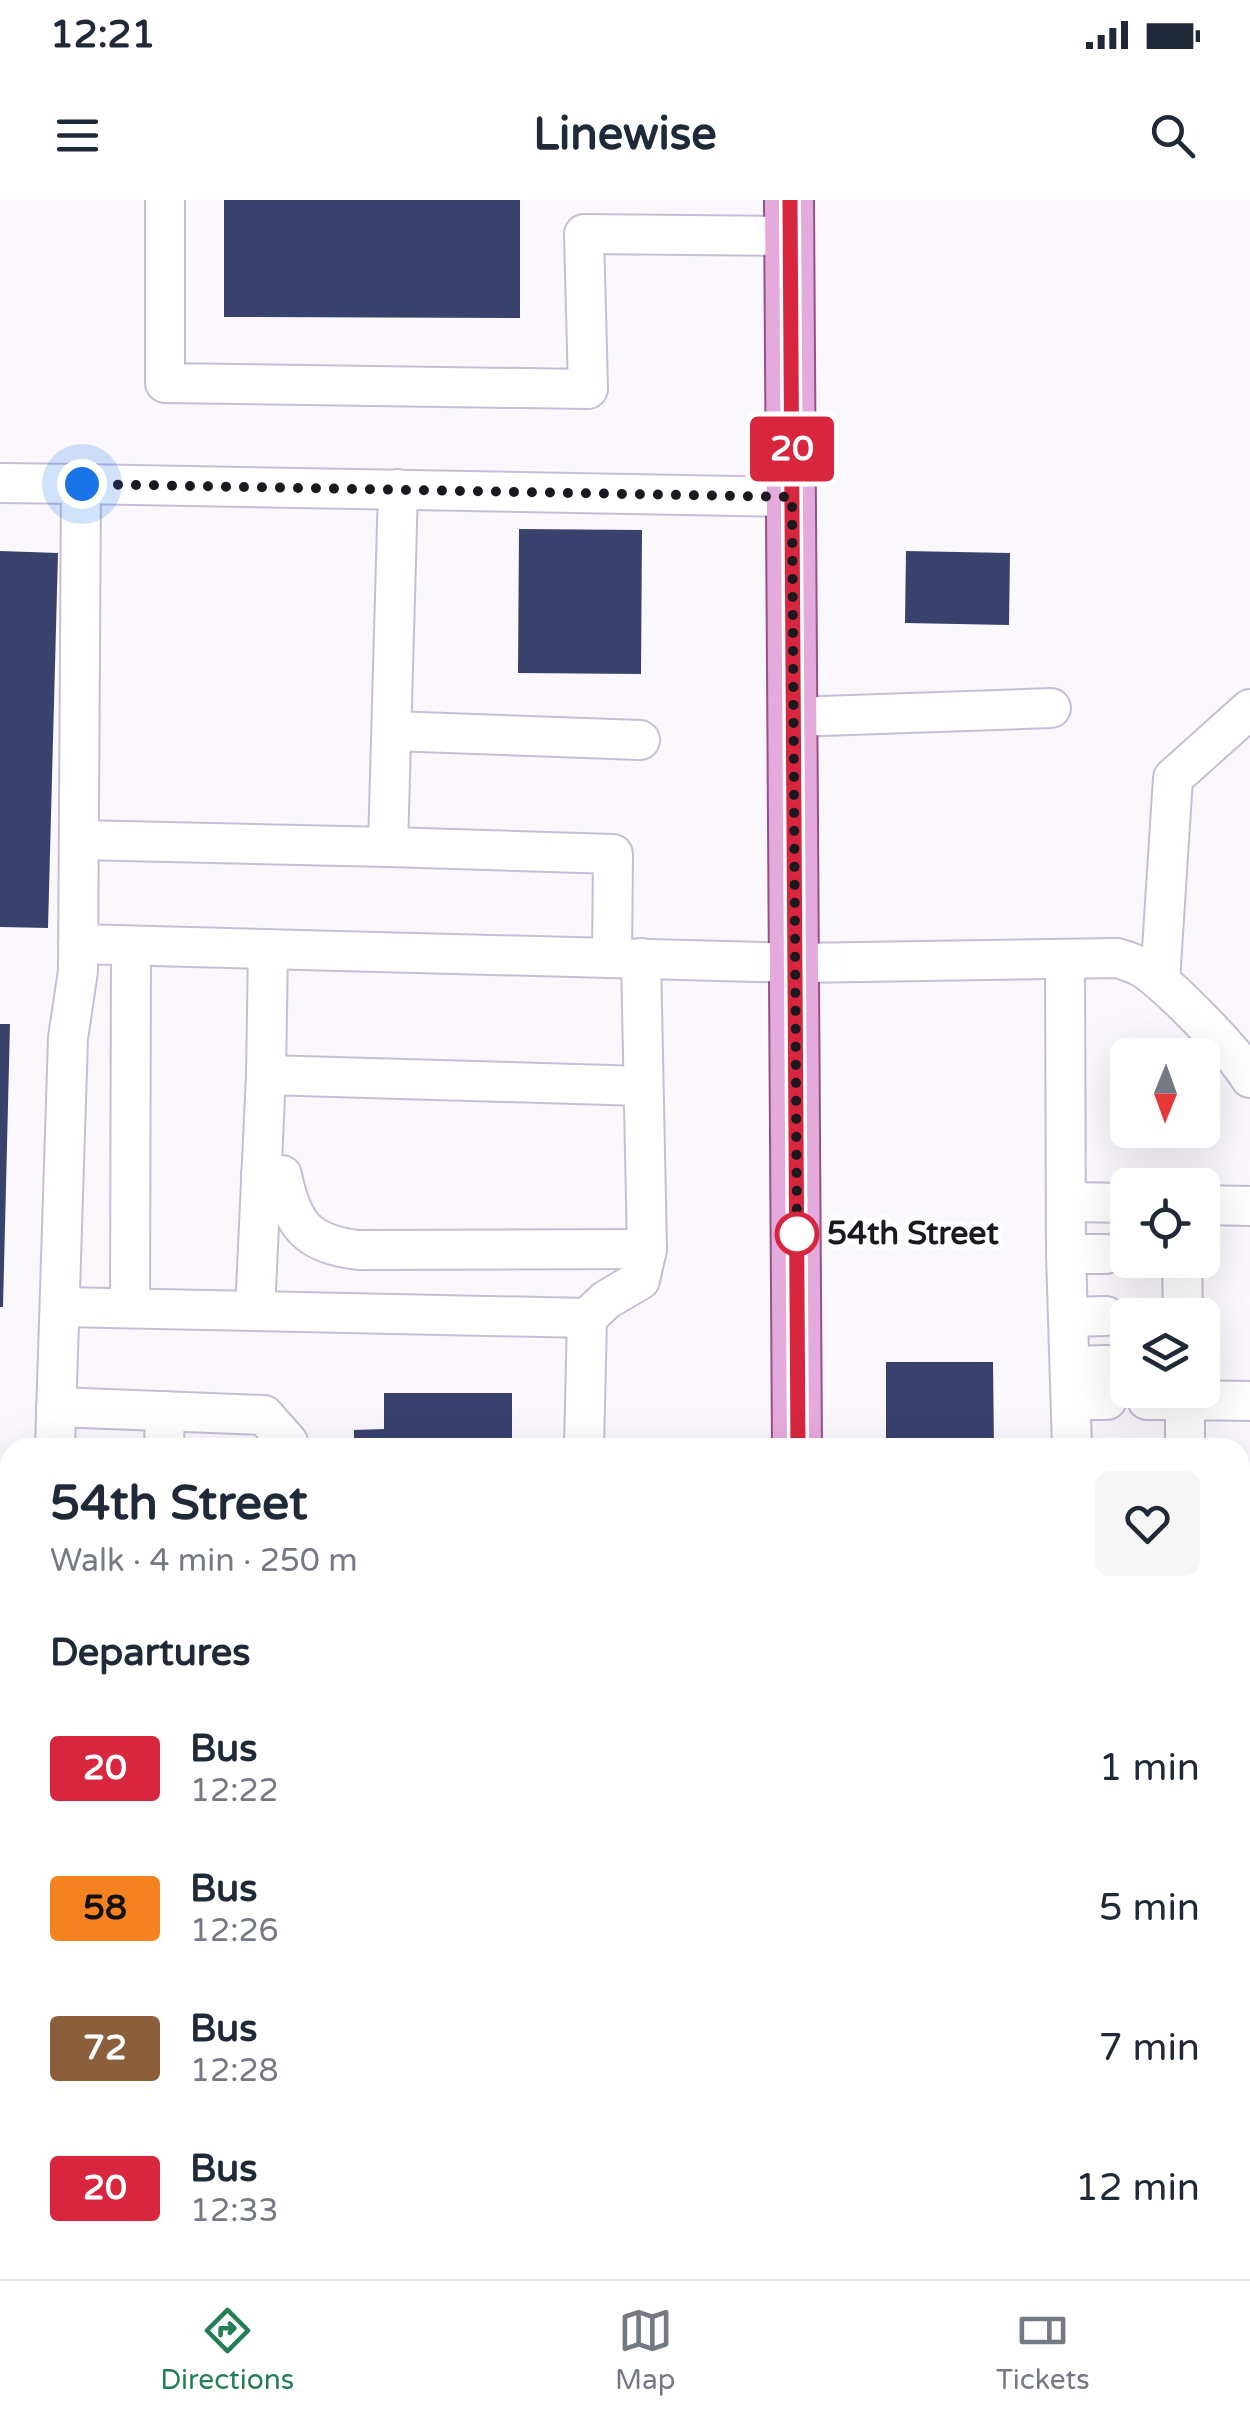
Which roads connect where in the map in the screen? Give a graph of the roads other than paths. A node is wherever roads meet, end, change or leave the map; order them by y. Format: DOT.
graph roads {
  1 [pos="165,200"];
  2 [pos="584,217"];
  3 [pos="790,218"];
  4 [pos="0,483"];
  5 [pos="82,484"];
  6 [pos="398,489"];
  7 [pos="792,497"];
  8 [pos="1050,708"];
  9 [pos="1250,709"];
  10 [pos="794,717"];
  11 [pos="392,731"];
  12 [pos="640,740"];
  13 [pos="79,840"];
  14 [pos="388,847"];
  15 [pos="78,944"];
  16 [pos="131,946"];
  17 [pos="268,949"];
  18 [pos="627,958"];
  19 [pos="1065,959"];
  20 [pos="796,963"];
  21 [pos="1160,981"];
  22 [pos="1246,1067"];
  23 [pos="266,1076"];
  24 [pos="643,1086"];
  25 [pos="261,1174"];
  26 [pos="1068,1202"];
  27 [pos="1110,1203"];
  28 [pos="1220,1205"];
  29 [pos="1250,1206"];
  30 [pos="646,1250"];
  31 [pos="1066,1254"];
  32 [pos="1106,1254"];
  33 [pos="60,1307"];
  34 [pos="130,1308"];
  35 [pos="255,1311"];
  36 [pos="1106,1316"];
  37 [pos="1068,1317"];
  38 [pos="587,1318"];
  39 [pos="1220,1398"];
  40 [pos="1250,1401"];
  41 [pos="56,1406"];
  42 [pos="1185,1408"];
  43 [pos="164,1429"];
  44 [pos="55,1438"];
  45 [pos="284,1438"];
  46 [pos="584,1438"];
  47 [pos="798,1438"];
  48 [pos="1075,1438"];
  49 [pos="1185,1438"];
  1 -- 2 [label="lane"];
  2 -- 3 [label="lane"];
  3 -- 7 [label="main road"];
  4 -- 5 [label="lane"];
  5 -- 6 [label="lane"];
  5 -- 13 [label="lane"];
  6 -- 7 [label="lane"];
  6 -- 11 [label="lane"];
  7 -- 10 [label="main road"];
  8 -- 10 [label="lane"];
  9 -- 21 [label="lane"];
  10 -- 20 [label="main road"];
  11 -- 12 [label="lane"];
  11 -- 14 [label="lane"];
  13 -- 14 [label="lane"];
  13 -- 15 [label="lane"];
  14 -- 18 [label="lane"];
  15 -- 16 [label="lane"];
  15 -- 33 [label="lane"];
  16 -- 17 [label="lane"];
  16 -- 34 [label="lane"];
  17 -- 18 [label="lane"];
  17 -- 23 [label="lane"];
  18 -- 20 [label="lane"];
  18 -- 24 [label="lane"];
  19 -- 20 [label="lane"];
  19 -- 21 [label="lane"];
  19 -- 26 [label="lane"];
  20 -- 47 [label="main road"];
  21 -- 22 [label="lane"];
  23 -- 24 [label="lane"];
  23 -- 25 [label="lane"];
  24 -- 30 [label="lane"];
  25 -- 30 [label="lane"];
  25 -- 35 [label="lane"];
  26 -- 27 [label="lane"];
  26 -- 31 [label="lane"];
  28 -- 29 [label="lane"];
  30 -- 38 [label="lane"];
  31 -- 32 [label="lane"];
  31 -- 37 [label="lane"];
  33 -- 34 [label="lane"];
  33 -- 41 [label="lane"];
  34 -- 35 [label="lane"];
  35 -- 38 [label="lane"];
  36 -- 37 [label="lane"];
  37 -- 48 [label="lane"];
  38 -- 46 [label="lane"];
  39 -- 40 [label="lane"];
  41 -- 43 [label="lane"];
  41 -- 44 [label="lane"];
  42 -- 49 [label="lane"];
  43 -- 45 [label="lane"];
}
